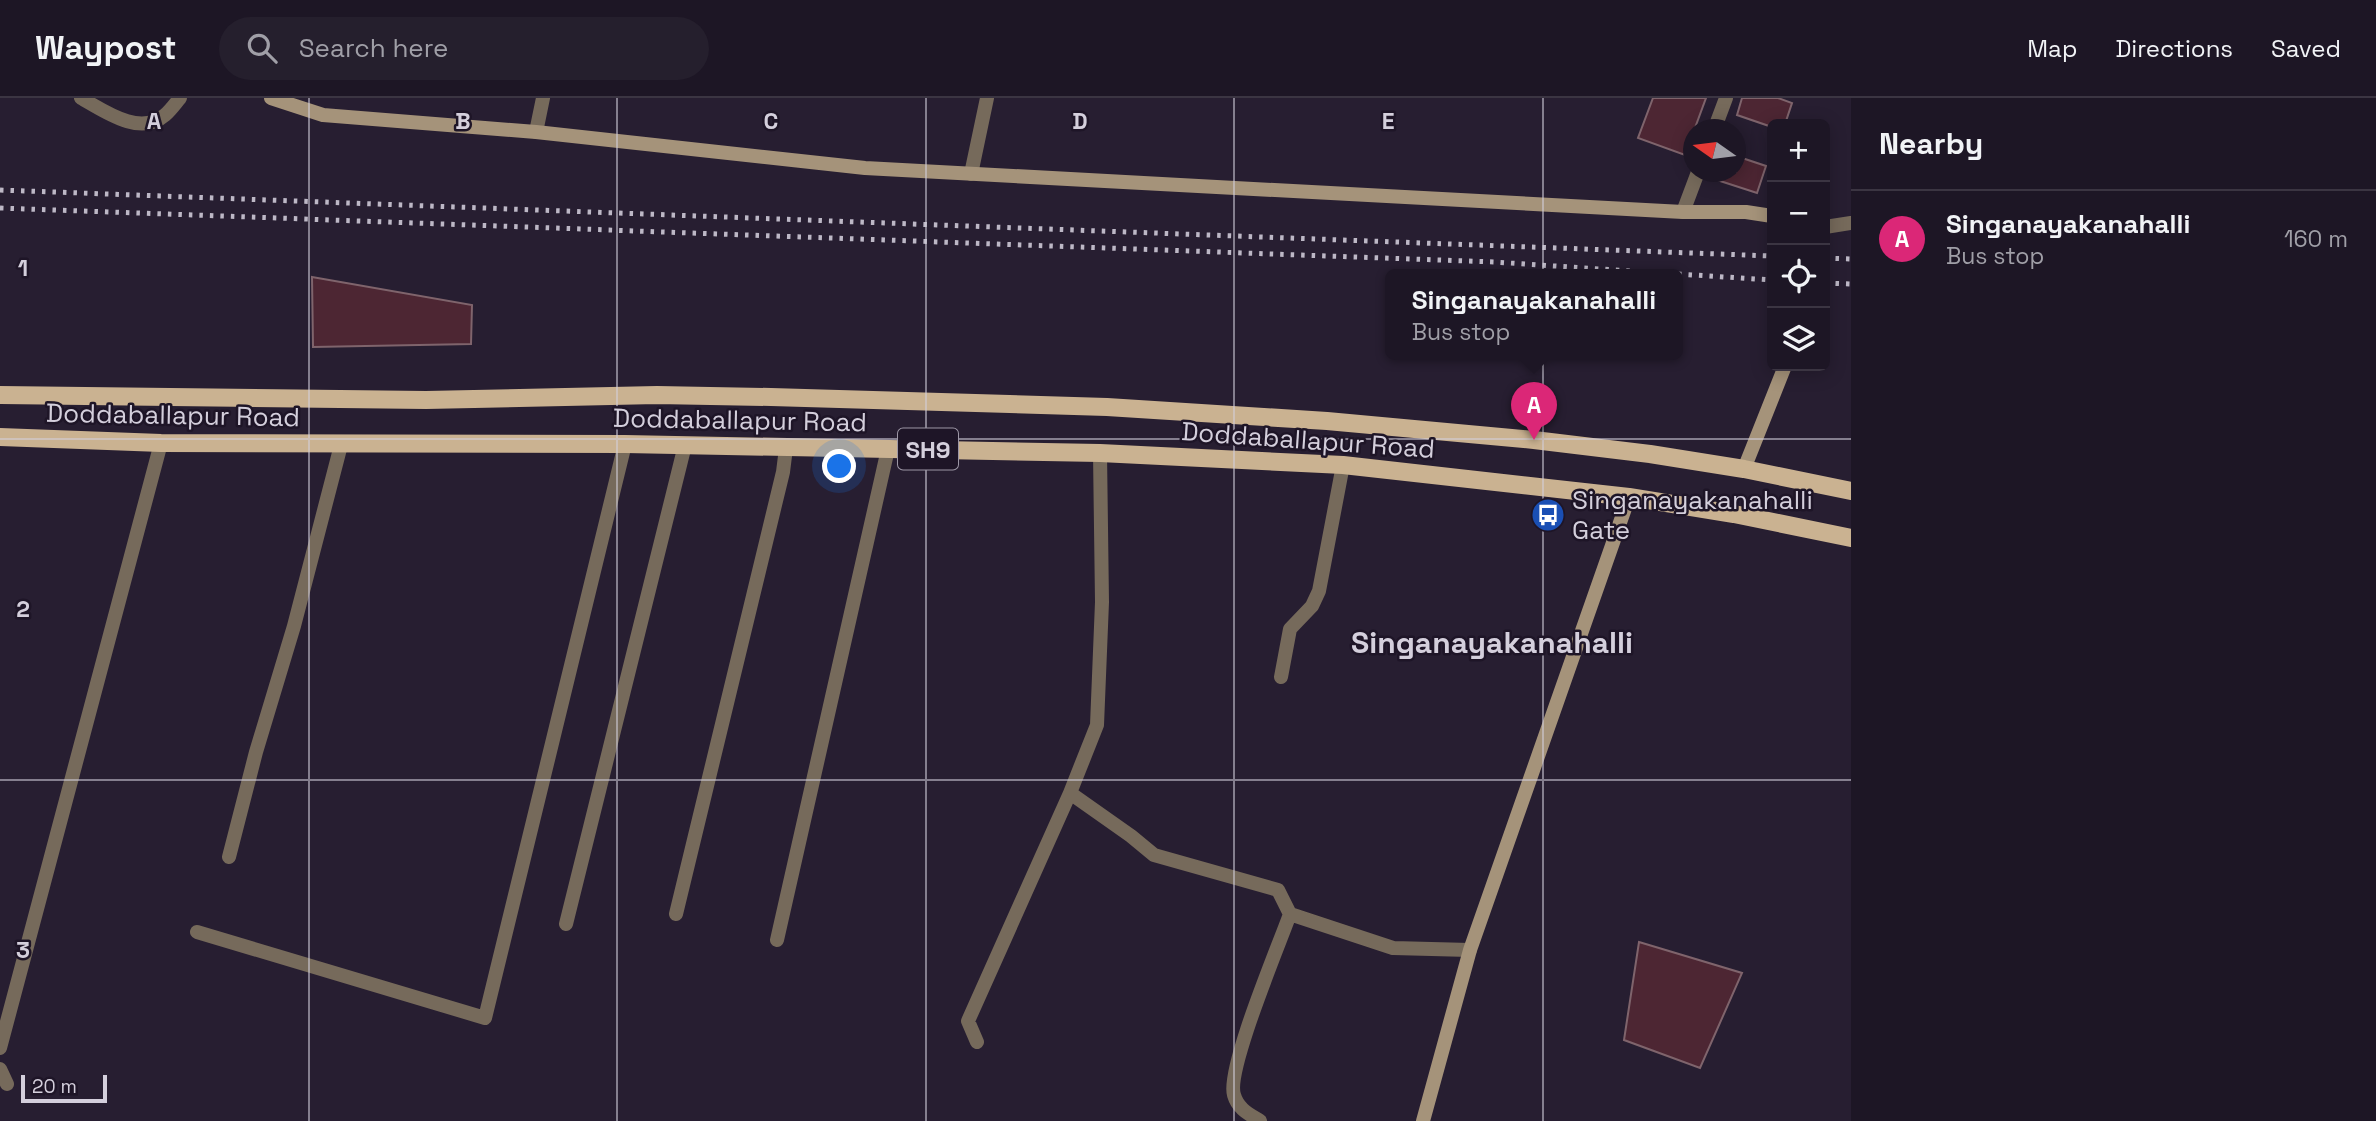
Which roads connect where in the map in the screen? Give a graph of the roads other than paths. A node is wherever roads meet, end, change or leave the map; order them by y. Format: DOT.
graph roads {
  1 [pos="81,98"];
  2 [pos="180,98"];
  3 [pos="271,98"];
  4 [pos="542,98"];
  5 [pos="987,98"];
  6 [pos="1726,98"];
  7 [pos="1718,119"];
  8 [pos="536,132"];
  9 [pos="971,174"];
  10 [pos="1694,182"];
  11 [pos="1683,212"];
  12 [pos="1767,215"];
  13 [pos="1851,223"];
  14 [pos="1830,226"];
  15 [pos="1783,371"];
  16 [pos="0,395"];
  17 [pos="0,437"];
  18 [pos="161,443"];
  19 [pos="341,444"];
  20 [pos="625,444"];
  21 [pos="685,445"];
  22 [pos="786,448"];
  23 [pos="888,449"];
  24 [pos="1100,453"];
  25 [pos="1343,466"];
  26 [pos="1744,469"];
  27 [pos="1851,491"];
  28 [pos="1629,497"];
  29 [pos="1851,538"];
  30 [pos="1281,677"];
  31 [pos="1070,793"];
  32 [pos="229,857"];
  33 [pos="676,914"];
  34 [pos="1290,914"];
  35 [pos="566,924"];
  36 [pos="197,932"];
  37 [pos="777,940"];
  38 [pos="1470,950"];
  39 [pos="977,1042"];
  40 [pos="0,1048"];
  41 [pos="0,1069"];
  42 [pos="6,1084"];
  43 [pos="1260,1121"];
  44 [pos="1423,1121"];
  1 -- 2 [label="street"];
  3 -- 8 [label="street"];
  4 -- 8 [label="street"];
  5 -- 9 [label="street"];
  6 -- 7 [label="street"];
  8 -- 9 [label="street"];
  9 -- 11 [label="street"];
  10 -- 11 [label="street"];
  11 -- 12 [label="street"];
  13 -- 14 [label="street"];
  15 -- 26 [label="street"];
  16 -- 26 [label="main road, Doddaballapur Road / SH9"];
  17 -- 18 [label="main road, Doddaballapur Road / SH9"];
  18 -- 19 [label="main road, Doddaballapur Road / SH9"];
  18 -- 40 [label="street"];
  19 -- 20 [label="main road, Doddaballapur Road / SH9"];
  19 -- 32 [label="street"];
  20 -- 21 [label="main road, Doddaballapur Road / SH9"];
  20 -- 36 [label="street"];
  21 -- 22 [label="main road, Doddaballapur Road / SH9"];
  21 -- 35 [label="street"];
  22 -- 23 [label="main road, Doddaballapur Road / SH9"];
  22 -- 33 [label="street"];
  23 -- 24 [label="main road, Doddaballapur Road / SH9"];
  23 -- 37 [label="street"];
  24 -- 25 [label="main road, Doddaballapur Road / SH9"];
  24 -- 31 [label="street"];
  25 -- 28 [label="main road, Doddaballapur Road / SH9"];
  25 -- 30 [label="street"];
  26 -- 27 [label="main road, Doddaballapur Road / SH9"];
  28 -- 29 [label="main road, Doddaballapur Road / SH9"];
  28 -- 38 [label="street"];
  31 -- 34 [label="street"];
  31 -- 39 [label="street"];
  34 -- 38 [label="street"];
  34 -- 43 [label="street"];
  38 -- 44 [label="street"];
  41 -- 42 [label="street"];
}
